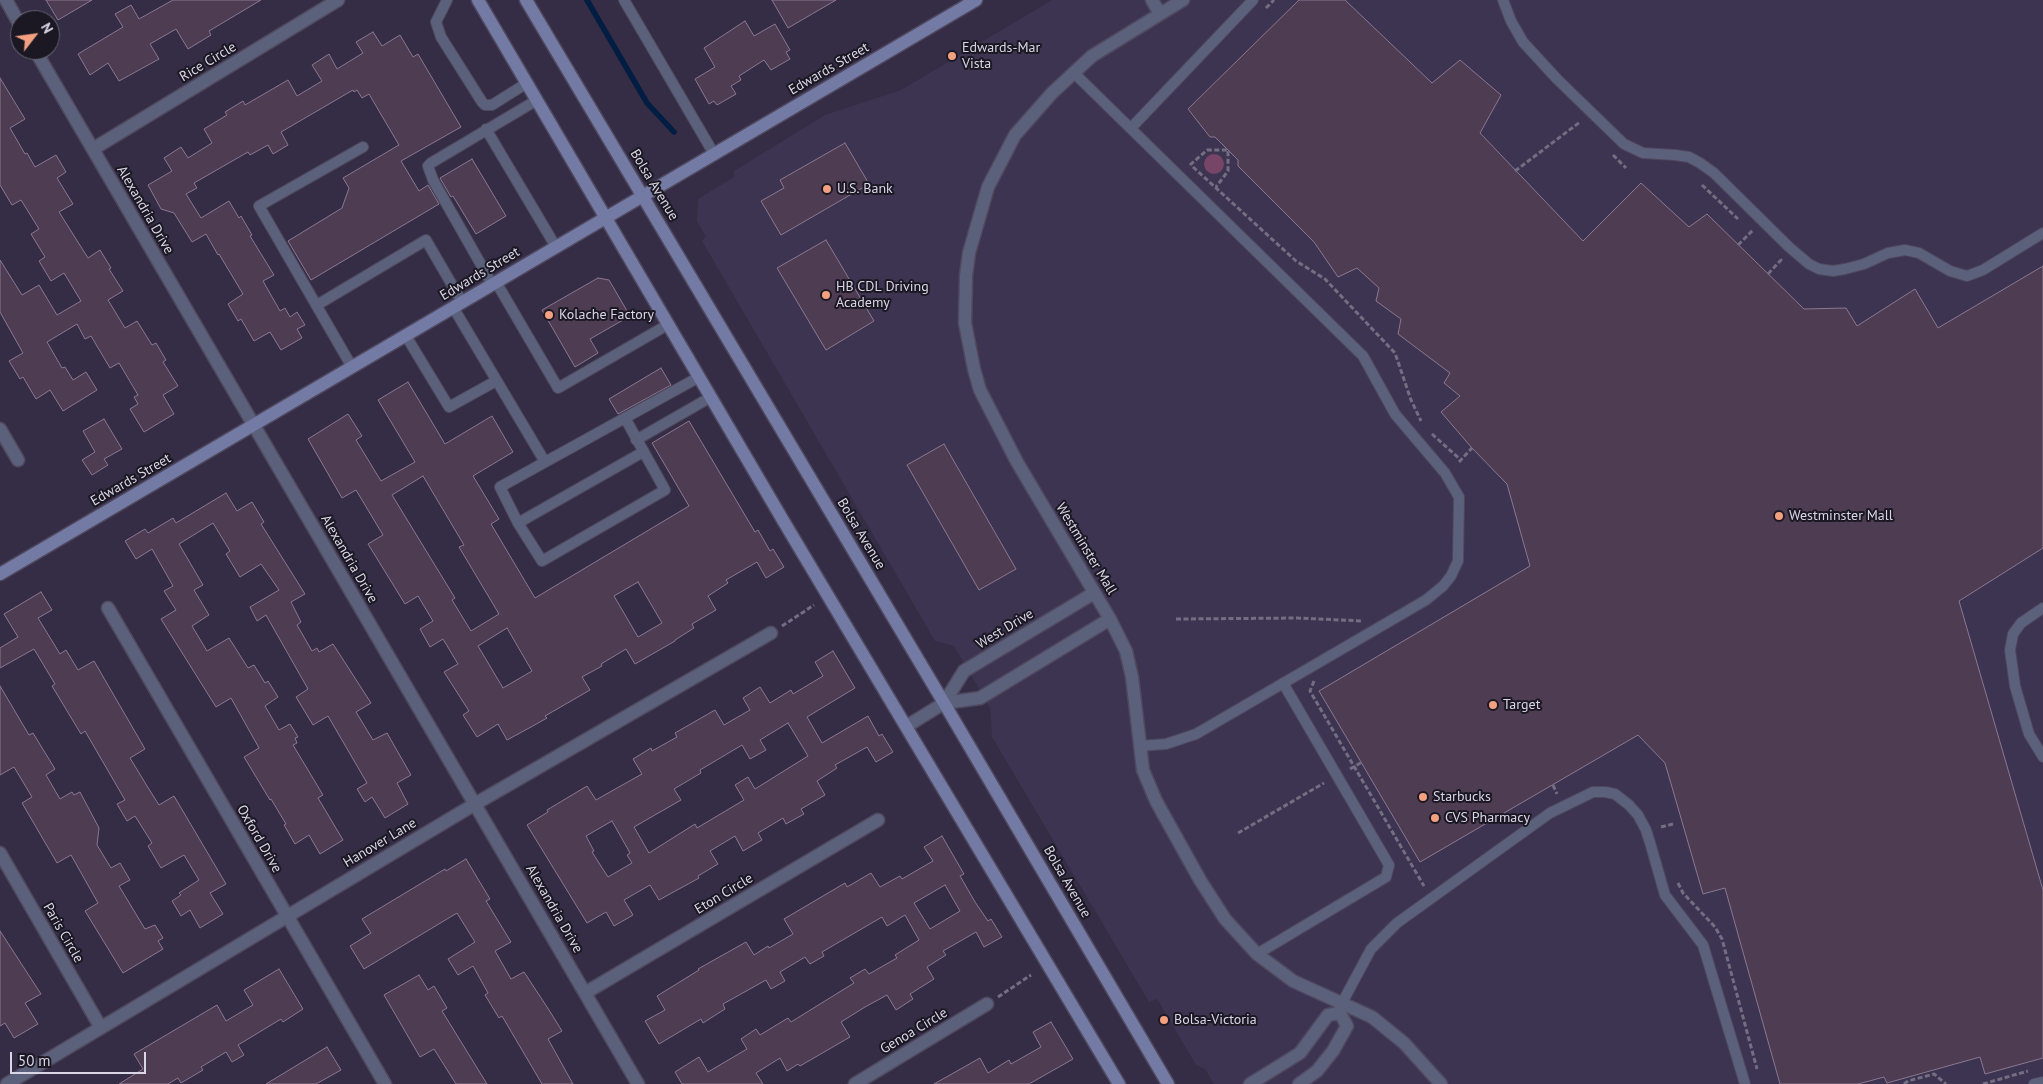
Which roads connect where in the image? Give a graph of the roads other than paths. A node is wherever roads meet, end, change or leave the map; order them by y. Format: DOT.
graph roads {
  1 [pos="338,0"];
  2 [pos="447,0"];
  3 [pos="478,0"];
  4 [pos="526,0"];
  5 [pos="624,0"];
  6 [pos="976,0"];
  7 [pos="1152,0"];
  8 [pos="1183,0"];
  9 [pos="1253,0"];
  10 [pos="1503,0"];
  11 [pos="1160,14"];
  12 [pos="41,60"];
  13 [pos="1074,72"];
  14 [pos="527,83"];
  15 [pos="537,100"];
  16 [pos="1131,128"];
  17 [pos="486,129"];
  18 [pos="363,147"];
  19 [pos="92,149"];
  20 [pos="714,154"];
  21 [pos="643,196"];
  22 [pos="606,217"];
  23 [pos="2043,234"];
  24 [pos="556,247"];
  25 [pos="494,283"];
  26 [pos="317,305"];
  27 [pos="458,305"];
  28 [pos="669,324"];
  29 [pos="406,336"];
  30 [pos="352,367"];
  31 [pos="699,377"];
  32 [pos="496,380"];
  33 [pos="711,397"];
  34 [pos="625,418"];
  35 [pos="254,425"];
  36 [pos="0,428"];
  37 [pos="636,440"];
  38 [pos="643,452"];
  39 [pos="18,460"];
  40 [pos="545,462"];
  41 [pos="518,523"];
  42 [pos="0,574"];
  43 [pos="1094,593"];
  44 [pos="108,608"];
  45 [pos="2043,608"];
  46 [pos="1110,619"];
  47 [pos="770,632"];
  48 [pos="1283,683"];
  49 [pos="944,703"];
  50 [pos="907,726"];
  51 [pos="1139,746"];
  52 [pos="2043,757"];
  53 [pos="475,804"];
  54 [pos="878,820"];
  55 [pos="0,853"];
  56 [pos="287,916"];
  57 [pos="1257,954"];
  58 [pos="585,993"];
  59 [pos="987,1004"];
  60 [pos="1341,1008"];
  61 [pos="101,1028"];
  62 [pos="2043,1082"];
  63 [pos="7,1084"];
  64 [pos="385,1084"];
  65 [pos="638,1084"];
  66 [pos="855,1084"];
  67 [pos="1119,1084"];
  68 [pos="1168,1084"];
  69 [pos="1250,1084"];
  70 [pos="1299,1084"];
  71 [pos="1441,1084"];
  72 [pos="1745,1084"];
  73 [pos="2034,1084"];
  1 -- 19 [label="street, Rice Circle"];
  2 -- 14 [label="lane"];
  3 -- 14 [label="main road"];
  4 -- 21 [label="main road, Bolsa Avenue"];
  5 -- 20 [label="lane"];
  6 -- 20 [label="main road, Edwards Street"];
  7 -- 11 [label="street"];
  8 -- 11 [label="street, Westminster Mall"];
  9 -- 16 [label="lane"];
  10 -- 23 [label="lane"];
  11 -- 13 [label="street, Westminster Mall"];
  12 -- 19 [label="street, Alexandria Drive"];
  13 -- 16 [label="lane"];
  13 -- 43 [label="street, Westminster Mall"];
  14 -- 15 [label="main road"];
  15 -- 17 [label="lane"];
  15 -- 22 [label="main road"];
  16 -- 48 [label="lane"];
  17 -- 24 [label="lane"];
  17 -- 25 [label="lane"];
  18 -- 26 [label="lane"];
  19 -- 35 [label="street, Alexandria Drive"];
  20 -- 21 [label="main road, Edwards Street"];
  21 -- 22 [label="main road, Edwards Street"];
  21 -- 49 [label="main road, Bolsa Avenue"];
  22 -- 24 [label="main road, Edwards Street"];
  22 -- 28 [label="main road"];
  24 -- 25 [label="main road, Edwards Street"];
  25 -- 27 [label="main road, Edwards Street"];
  25 -- 28 [label="lane"];
  26 -- 27 [label="lane"];
  26 -- 30 [label="lane"];
  27 -- 29 [label="main road, Edwards Street"];
  27 -- 32 [label="lane"];
  28 -- 31 [label="main road"];
  29 -- 30 [label="main road, Edwards Street"];
  29 -- 32 [label="lane"];
  30 -- 35 [label="main road, Edwards Street"];
  31 -- 33 [label="main road"];
  31 -- 34 [label="lane"];
  32 -- 40 [label="lane"];
  33 -- 37 [label="lane"];
  33 -- 50 [label="main road"];
  34 -- 37 [label="lane"];
  34 -- 40 [label="lane"];
  35 -- 42 [label="main road, Edwards Street"];
  35 -- 53 [label="street, Alexandria Drive"];
  36 -- 39 [label="street"];
  37 -- 38 [label="lane"];
  38 -- 41 [label="lane"];
  38 -- 41 [label="lane"];
  40 -- 41 [label="lane"];
  43 -- 46 [label="street, Westminster Mall"];
  43 -- 49 [label="street, West Drive"];
  44 -- 56 [label="street, Oxford Drive"];
  45 -- 52 [label="lane"];
  46 -- 49 [label="street, West Drive"];
  46 -- 51 [label="street, Westminster Mall"];
  47 -- 53 [label="street, Hanover Lane"];
  48 -- 51 [label="lane"];
  48 -- 57 [label="lane"];
  49 -- 50 [label="street, West Drive"];
  49 -- 68 [label="main road, Bolsa Avenue"];
  50 -- 67 [label="main road"];
  51 -- 57 [label="street, Westminster Mall"];
  53 -- 56 [label="street, Hanover Lane"];
  53 -- 58 [label="street, Alexandria Drive"];
  54 -- 58 [label="street, Eton Circle"];
  55 -- 61 [label="street, Paris Circle"];
  56 -- 61 [label="street, Hanover Lane"];
  56 -- 64 [label="street, Oxford Drive"];
  57 -- 60 [label="street, Westminster Mall"];
  58 -- 65 [label="street, Alexandria Drive"];
  59 -- 66 [label="street, Genoa Circle"];
  60 -- 69 [label="street"];
  60 -- 70 [label="street"];
  60 -- 71 [label="street, Westminster Mall"];
  60 -- 72 [label="lane"];
  61 -- 63 [label="street, Hanover Lane"];
  62 -- 73 [label="lane"];
}
